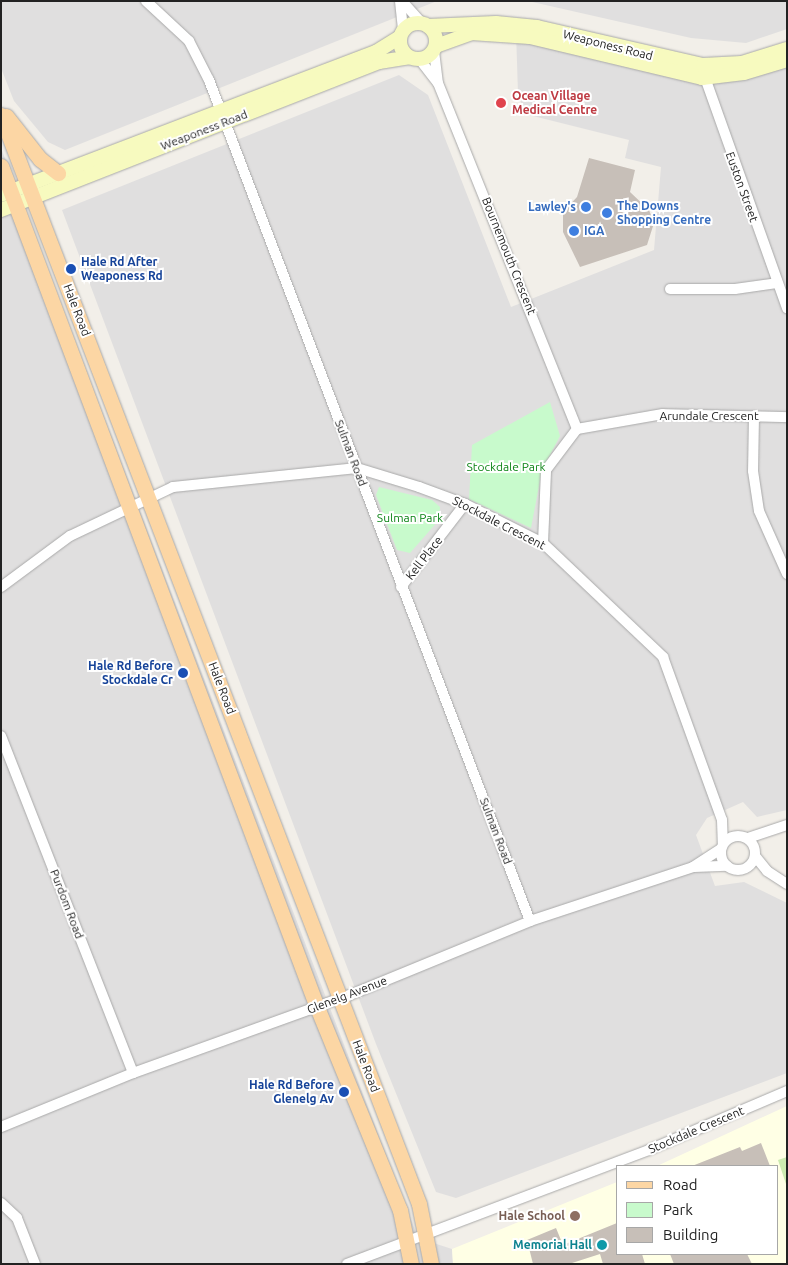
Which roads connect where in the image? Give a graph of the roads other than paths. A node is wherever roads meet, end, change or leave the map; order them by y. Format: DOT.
graph roads {
  1 [pos="146,1"];
  2 [pos="401,1"];
  3 [pos="425,24"];
  4 [pos="401,34"];
  5 [pos="435,48"];
  6 [pos="787,49"];
  7 [pos="414,58"];
  8 [pos="787,60"];
  9 [pos="703,72"];
  10 [pos="438,83"];
  11 [pos="1,109"];
  12 [pos="1,115"];
  13 [pos="221,118"];
  14 [pos="1,166"];
  15 [pos="58,173"];
  16 [pos="31,191"];
  17 [pos="9,196"];
  18 [pos="1,210"];
  19 [pos="777,283"];
  20 [pos="670,289"];
  21 [pos="787,308"];
  22 [pos="754,416"];
  23 [pos="787,417"];
  24 [pos="578,429"];
  25 [pos="357,468"];
  26 [pos="149,497"];
  27 [pos="465,504"];
  28 [pos="130,505"];
  29 [pos="543,543"];
  30 [pos="787,574"];
  31 [pos="1,587"];
  32 [pos="401,587"];
  33 [pos="1,736"];
  34 [pos="722,820"];
  35 [pos="787,825"];
  36 [pos="771,834"];
  37 [pos="736,836"];
  38 [pos="748,838"];
  39 [pos="722,847"];
  40 [pos="755,855"];
  41 [pos="727,866"];
  42 [pos="694,867"];
  43 [pos="745,869"];
  44 [pos="766,871"];
  45 [pos="787,884"];
  46 [pos="530,921"];
  47 [pos="340,999"];
  48 [pos="317,1007"];
  49 [pos="133,1073"];
  50 [pos="787,1091"];
  51 [pos="1,1128"];
  52 [pos="1,1203"];
  53 [pos="428,1235"];
  54 [pos="409,1241"];
  55 [pos="35,1264"];
  56 [pos="347,1264"];
  57 [pos="411,1264"];
  58 [pos="431,1264"];
  1 -- 13 [label="street, Sulman Road"];
  2 -- 3 [label="street"];
  2 -- 4 [label="street"];
  3 -- 4 [label="main road"];
  3 -- 5 [label="main road"];
  3 -- 9 [label="main road, Weaponess Road"];
  4 -- 7 [label="main road"];
  4 -- 13 [label="main road, Weaponess Road"];
  5 -- 7 [label="main road"];
  5 -- 9 [label="main road, Weaponess Road"];
  5 -- 10 [label="street, Bournemouth Crescent"];
  6 -- 9 [label="main road, Weaponess Road"];
  7 -- 10 [label="street, Bournemouth Crescent"];
  7 -- 13 [label="main road, Weaponess Road"];
  8 -- 9 [label="main road, Weaponess Road"];
  9 -- 19 [label="street, Euston Street"];
  10 -- 24 [label="street, Bournemouth Crescent"];
  11 -- 15 [label="main road"];
  12 -- 16 [label="main road, Hale Road"];
  13 -- 15 [label="main road, Weaponess Road"];
  13 -- 16 [label="main road, Weaponess Road"];
  13 -- 25 [label="street, Sulman Road"];
  14 -- 17 [label="main road, Hale Road"];
  15 -- 16 [label="main road, Weaponess Road"];
  16 -- 17 [label="main road, Weaponess Road"];
  16 -- 26 [label="main road, Hale Road"];
  17 -- 18 [label="main road, Weaponess Road"];
  17 -- 28 [label="main road, Hale Road"];
  19 -- 20 [label="street"];
  19 -- 21 [label="street, Euston Street"];
  22 -- 23 [label="street, Arundale Crescent"];
  22 -- 24 [label="street, Arundale Crescent"];
  22 -- 30 [label="street"];
  24 -- 29 [label="street"];
  25 -- 26 [label="street, Stockdale Crescent"];
  25 -- 27 [label="street, Stockdale Crescent"];
  25 -- 32 [label="street, Sulman Road"];
  26 -- 28 [label="street, Stockdale Crescent"];
  26 -- 47 [label="main road, Hale Road"];
  27 -- 29 [label="street, Stockdale Crescent"];
  27 -- 32 [label="street, Kell Place"];
  28 -- 31 [label="street, Stockdale Crescent"];
  28 -- 48 [label="main road, Hale Road"];
  29 -- 34 [label="street, Stockdale Crescent"];
  32 -- 46 [label="street, Sulman Road"];
  33 -- 49 [label="street, Purdom Road"];
  34 -- 37 [label="street, Stockdale Crescent"];
  34 -- 39 [label="street, Stockdale Crescent"];
  35 -- 36 [label="street"];
  36 -- 38 [label="street"];
  36 -- 40 [label="street"];
  37 -- 38 [label="street"];
  37 -- 39 [label="street, Glenelg Avenue"];
  38 -- 40 [label="street"];
  39 -- 41 [label="street"];
  39 -- 42 [label="street, Glenelg Avenue"];
  40 -- 43 [label="street"];
  40 -- 44 [label="street"];
  41 -- 42 [label="street, Glenelg Avenue"];
  41 -- 43 [label="street, Glenelg Avenue"];
  42 -- 46 [label="street, Glenelg Avenue"];
  43 -- 44 [label="street"];
  44 -- 45 [label="street"];
  46 -- 47 [label="street, Glenelg Avenue"];
  47 -- 48 [label="street, Glenelg Avenue"];
  47 -- 53 [label="main road, Hale Road"];
  48 -- 49 [label="street, Glenelg Avenue"];
  48 -- 54 [label="main road, Hale Road"];
  49 -- 51 [label="street, Glenelg Avenue"];
  50 -- 53 [label="street, Stockdale Crescent"];
  52 -- 55 [label="street"];
  53 -- 54 [label="street, Stockdale Crescent"];
  53 -- 58 [label="main road, Hale Road"];
  54 -- 56 [label="street, Stockdale Crescent"];
  54 -- 57 [label="main road, Hale Road"];
}
